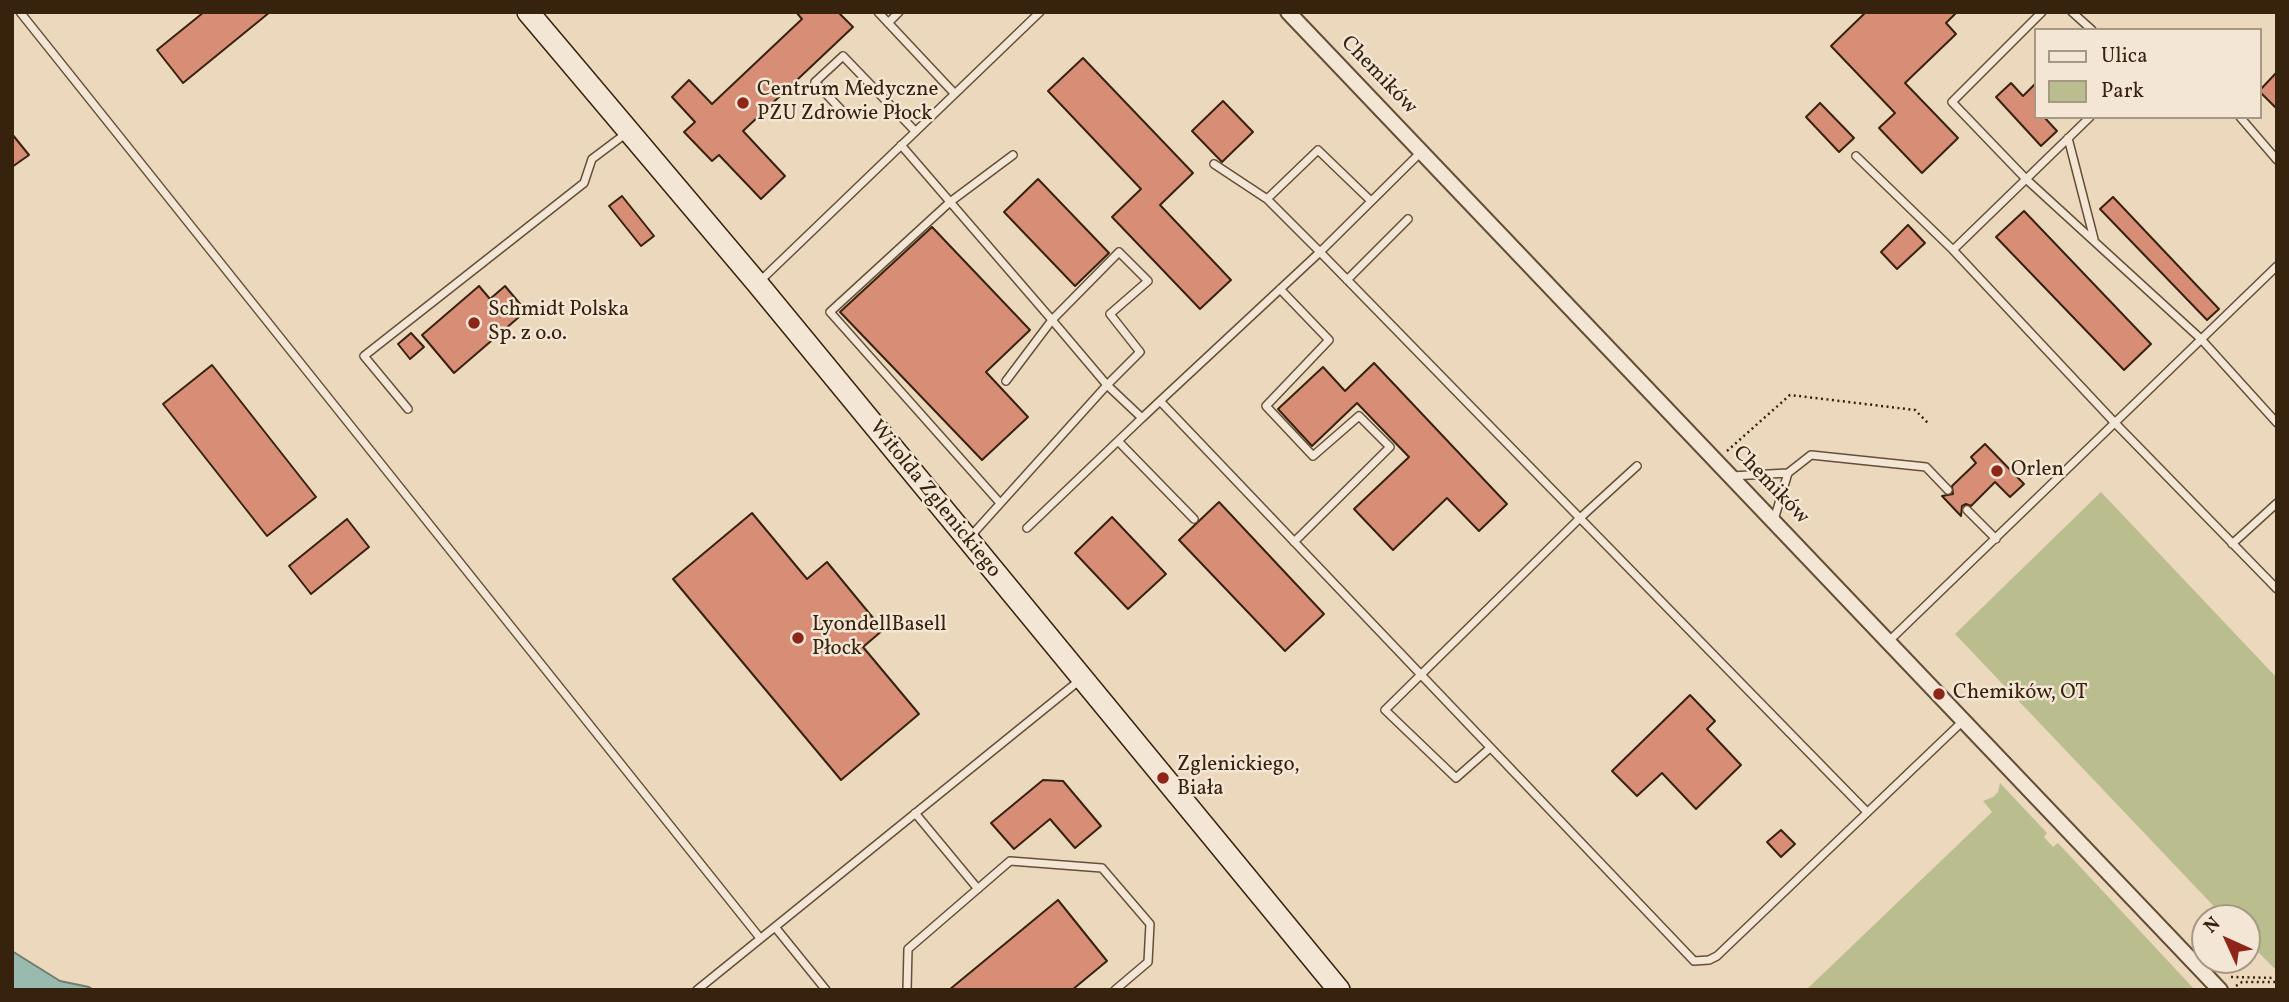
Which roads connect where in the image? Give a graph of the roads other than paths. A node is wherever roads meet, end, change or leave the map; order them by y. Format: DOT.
graph roads {
  1 [pos="20,12"];
  2 [pos="528,12"];
  3 [pos="878,12"];
  4 [pos="899,12"];
  5 [pos="1040,12"];
  6 [pos="1288,12"];
  7 [pos="2042,12"];
  8 [pos="2072,12"];
  9 [pos="888,23"];
  10 [pos="2090,28"];
  11 [pos="954,93"];
  12 [pos="845,114"];
  13 [pos="2088,119"];
  14 [pos="2241,119"];
  15 [pos="915,131"];
  16 [pos="629,132"];
  17 [pos="2068,138"];
  18 [pos="901,145"];
  19 [pos="1421,152"];
  20 [pos="1013,155"];
  21 [pos="1856,156"];
  22 [pos="2277,160"];
  23 [pos="1214,164"];
  24 [pos="2026,179"];
  25 [pos="1267,199"];
  26 [pos="1371,201"];
  27 [pos="950,202"];
  28 [pos="1408,219"];
  29 [pos="2094,241"];
  30 [pos="1953,250"];
  31 [pos="1320,252"];
  32 [pos="2277,266"];
  33 [pos="1347,280"];
  34 [pos="757,283"];
  35 [pos="1280,289"];
  36 [pos="1052,320"];
  37 [pos="2201,339"];
  38 [pos="1006,381"];
  39 [pos="1107,385"];
  40 [pos="1160,401"];
  41 [pos="408,409"];
  42 [pos="1142,418"];
  43 [pos="2277,422"];
  44 [pos="2115,423"];
  45 [pos="1118,441"];
  46 [pos="1637,466"];
  47 [pos="1788,473"];
  48 [pos="1731,476"];
  49 [pos="1948,490"];
  50 [pos="1000,503"];
  51 [pos="2277,503"];
  52 [pos="1967,510"];
  53 [pos="1580,518"];
  54 [pos="1194,519"];
  55 [pos="1774,520"];
  56 [pos="1027,528"];
  57 [pos="1996,538"];
  58 [pos="967,540"];
  59 [pos="1294,542"];
  60 [pos="2232,544"];
  61 [pos="2275,585"];
  62 [pos="1889,641"];
  63 [pos="1422,676"];
  64 [pos="1082,679"];
  65 [pos="1964,719"];
  66 [pos="1490,748"];
  67 [pos="1867,812"];
  68 [pos="915,813"];
  69 [pos="978,889"];
  70 [pos="775,927"];
  71 [pos="760,938"];
  72 [pos="697,990"];
  73 [pos="826,990"];
  74 [pos="907,990"];
  75 [pos="1115,990"];
  76 [pos="1339,990"];
  77 [pos="2220,990"];
  1 -- 71 [label="lane"];
  2 -- 16 [label="street, Witolda Zglenickiego"];
  3 -- 9 [label="lane"];
  4 -- 9 [label="lane"];
  5 -- 11 [label="lane"];
  6 -- 19 [label="street, Chemików"];
  7 -- 24 [label="lane"];
  8 -- 10 [label="lane"];
  9 -- 11 [label="lane"];
  11 -- 15 [label="lane"];
  12 -- 15 [label="lane"];
  13 -- 17 [label="lane"];
  14 -- 22 [label="lane"];
  15 -- 18 [label="lane"];
  16 -- 34 [label="street, Witolda Zglenickiego"];
  16 -- 41 [label="lane"];
  17 -- 24 [label="lane"];
  17 -- 29 [label="lane"];
  18 -- 27 [label="lane"];
  18 -- 34 [label="lane"];
  19 -- 26 [label="lane"];
  19 -- 48 [label="street, Chemików"];
  20 -- 27 [label="lane"];
  21 -- 30 [label="lane"];
  23 -- 25 [label="lane"];
  24 -- 29 [label="lane"];
  24 -- 30 [label="lane"];
  25 -- 26 [label="lane"];
  25 -- 31 [label="lane"];
  26 -- 31 [label="lane"];
  27 -- 36 [label="lane"];
  27 -- 50 [label="lane"];
  28 -- 33 [label="lane"];
  29 -- 37 [label="lane"];
  30 -- 44 [label="lane"];
  31 -- 33 [label="lane"];
  31 -- 35 [label="lane"];
  32 -- 37 [label="lane"];
  33 -- 53 [label="lane"];
  34 -- 58 [label="street, Witolda Zglenickiego"];
  35 -- 40 [label="lane"];
  35 -- 59 [label="lane"];
  36 -- 38 [label="lane"];
  36 -- 39 [label="lane"];
  36 -- 39 [label="lane"];
  37 -- 43 [label="lane"];
  37 -- 44 [label="lane"];
  39 -- 42 [label="lane"];
  39 -- 50 [label="lane"];
  40 -- 42 [label="lane"];
  40 -- 59 [label="lane"];
  42 -- 45 [label="lane"];
  44 -- 57 [label="lane"];
  44 -- 60 [label="lane"];
  45 -- 54 [label="lane"];
  45 -- 56 [label="lane"];
  46 -- 53 [label="lane"];
  47 -- 48 [label="lane"];
  47 -- 49 [label="lane"];
  47 -- 55 [label="lane"];
  48 -- 55 [label="street, Chemików"];
  50 -- 58 [label="lane"];
  51 -- 60 [label="lane"];
  52 -- 57 [label="lane"];
  53 -- 63 [label="lane"];
  53 -- 67 [label="lane"];
  55 -- 62 [label="street, Chemików"];
  57 -- 62 [label="lane"];
  58 -- 64 [label="street, Witolda Zglenickiego"];
  59 -- 63 [label="lane"];
  60 -- 61 [label="lane"];
  62 -- 65 [label="street, Chemików"];
  63 -- 66 [label="lane"];
  63 -- 66 [label="lane"];
  64 -- 68 [label="lane"];
  64 -- 76 [label="street, Witolda Zglenickiego"];
  65 -- 67 [label="lane"];
  65 -- 77 [label="street, Chemików"];
  66 -- 67 [label="lane"];
  68 -- 69 [label="lane"];
  68 -- 70 [label="lane"];
  69 -- 74 [label="lane"];
  69 -- 75 [label="lane"];
  70 -- 71 [label="lane"];
  70 -- 73 [label="lane"];
  71 -- 72 [label="lane"];
}
